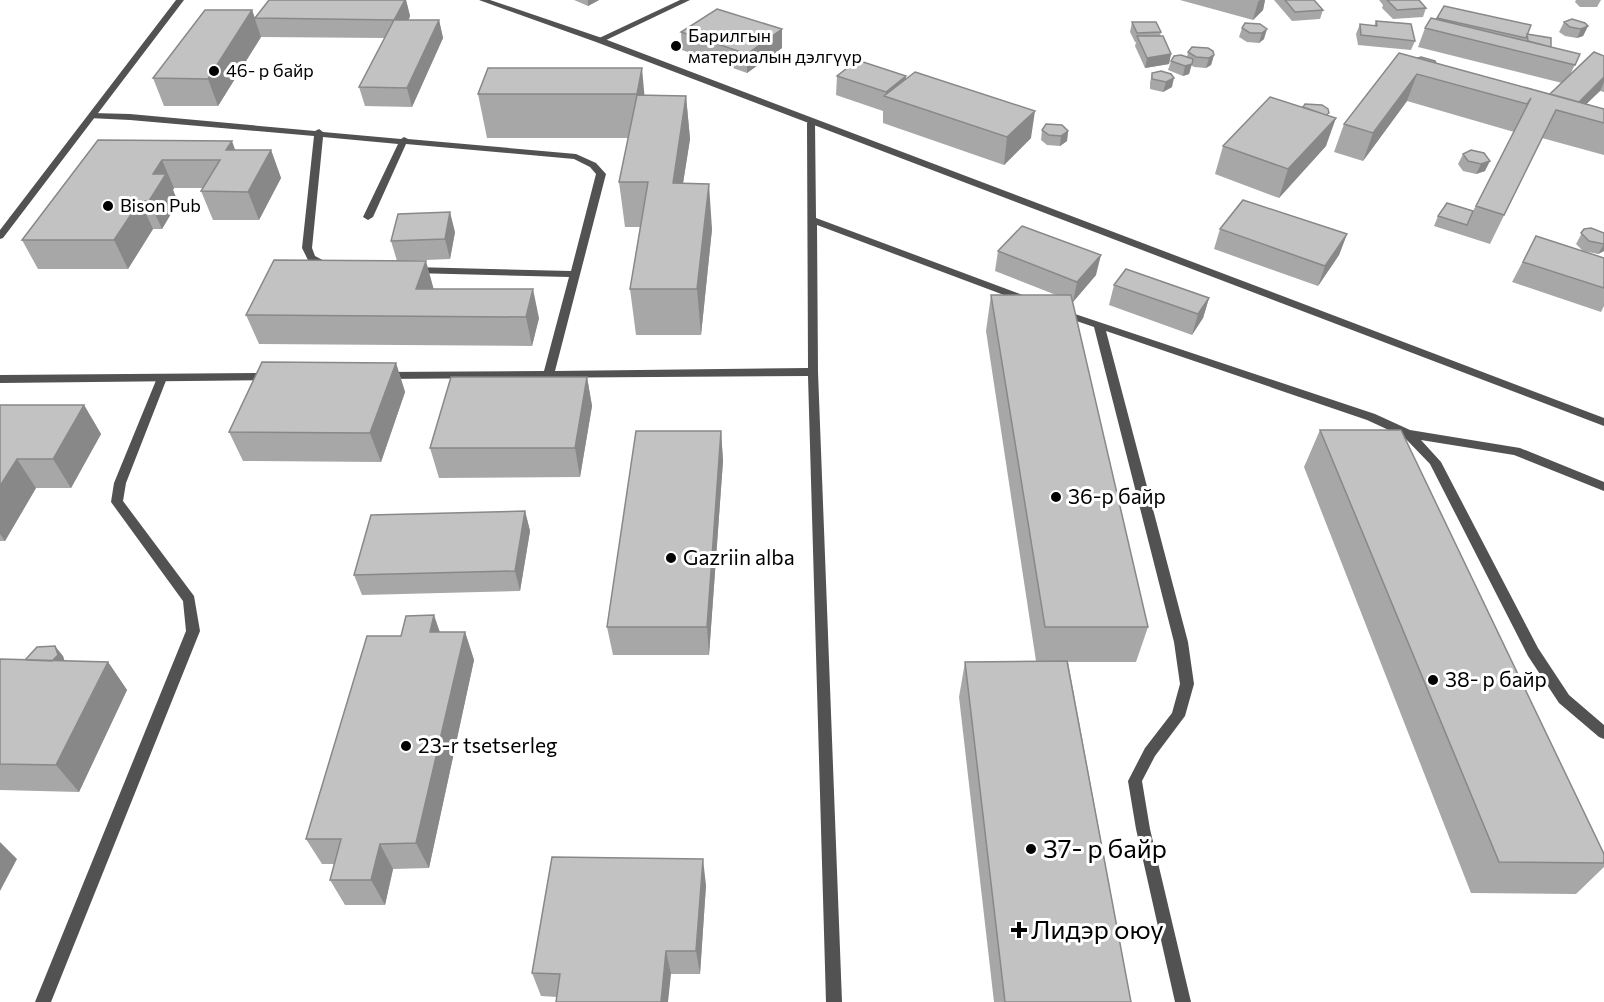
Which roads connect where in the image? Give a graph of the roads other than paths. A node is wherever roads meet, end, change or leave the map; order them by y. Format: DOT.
graph roads {
  1 [pos="180,0"];
  2 [pos="483,0"];
  3 [pos="686,0"];
  4 [pos="599,40"];
  5 [pos="92,116"];
  6 [pos="811,123"];
  7 [pos="319,132"];
  8 [pos="404,140"];
  9 [pos="368,217"];
  10 [pos="812,220"];
  11 [pos="0,236"];
  12 [pos="337,267"];
  13 [pos="397,269"];
  14 [pos="575,274"];
  15 [pos="1033,302"];
  16 [pos="1044,306"];
  17 [pos="1099,326"];
  18 [pos="813,372"];
  19 [pos="549,374"];
  20 [pos="373,376"];
  21 [pos="279,377"];
  22 [pos="162,378"];
  23 [pos="0,379"];
  24 [pos="1604,422"];
  25 [pos="1408,434"];
  26 [pos="1604,487"];
  27 [pos="1604,733"];
  28 [pos="43,1002"];
  29 [pos="834,1002"];
  30 [pos="1183,1002"];
  1 -- 5 [label="street"];
  2 -- 4 [label="street"];
  3 -- 4 [label="street"];
  4 -- 6 [label="street"];
  5 -- 7 [label="street"];
  5 -- 11 [label="street"];
  6 -- 10 [label="street"];
  6 -- 24 [label="street"];
  7 -- 8 [label="street"];
  7 -- 12 [label="street"];
  8 -- 9 [label="street"];
  8 -- 14 [label="street"];
  10 -- 15 [label="street"];
  10 -- 18 [label="street"];
  13 -- 14 [label="street"];
  14 -- 19 [label="street"];
  16 -- 17 [label="street"];
  17 -- 25 [label="street"];
  17 -- 30 [label="street"];
  18 -- 19 [label="street"];
  18 -- 29 [label="street"];
  19 -- 20 [label="street"];
  21 -- 22 [label="street"];
  22 -- 23 [label="street"];
  22 -- 28 [label="street"];
  25 -- 26 [label="street"];
  25 -- 27 [label="street"];
}
